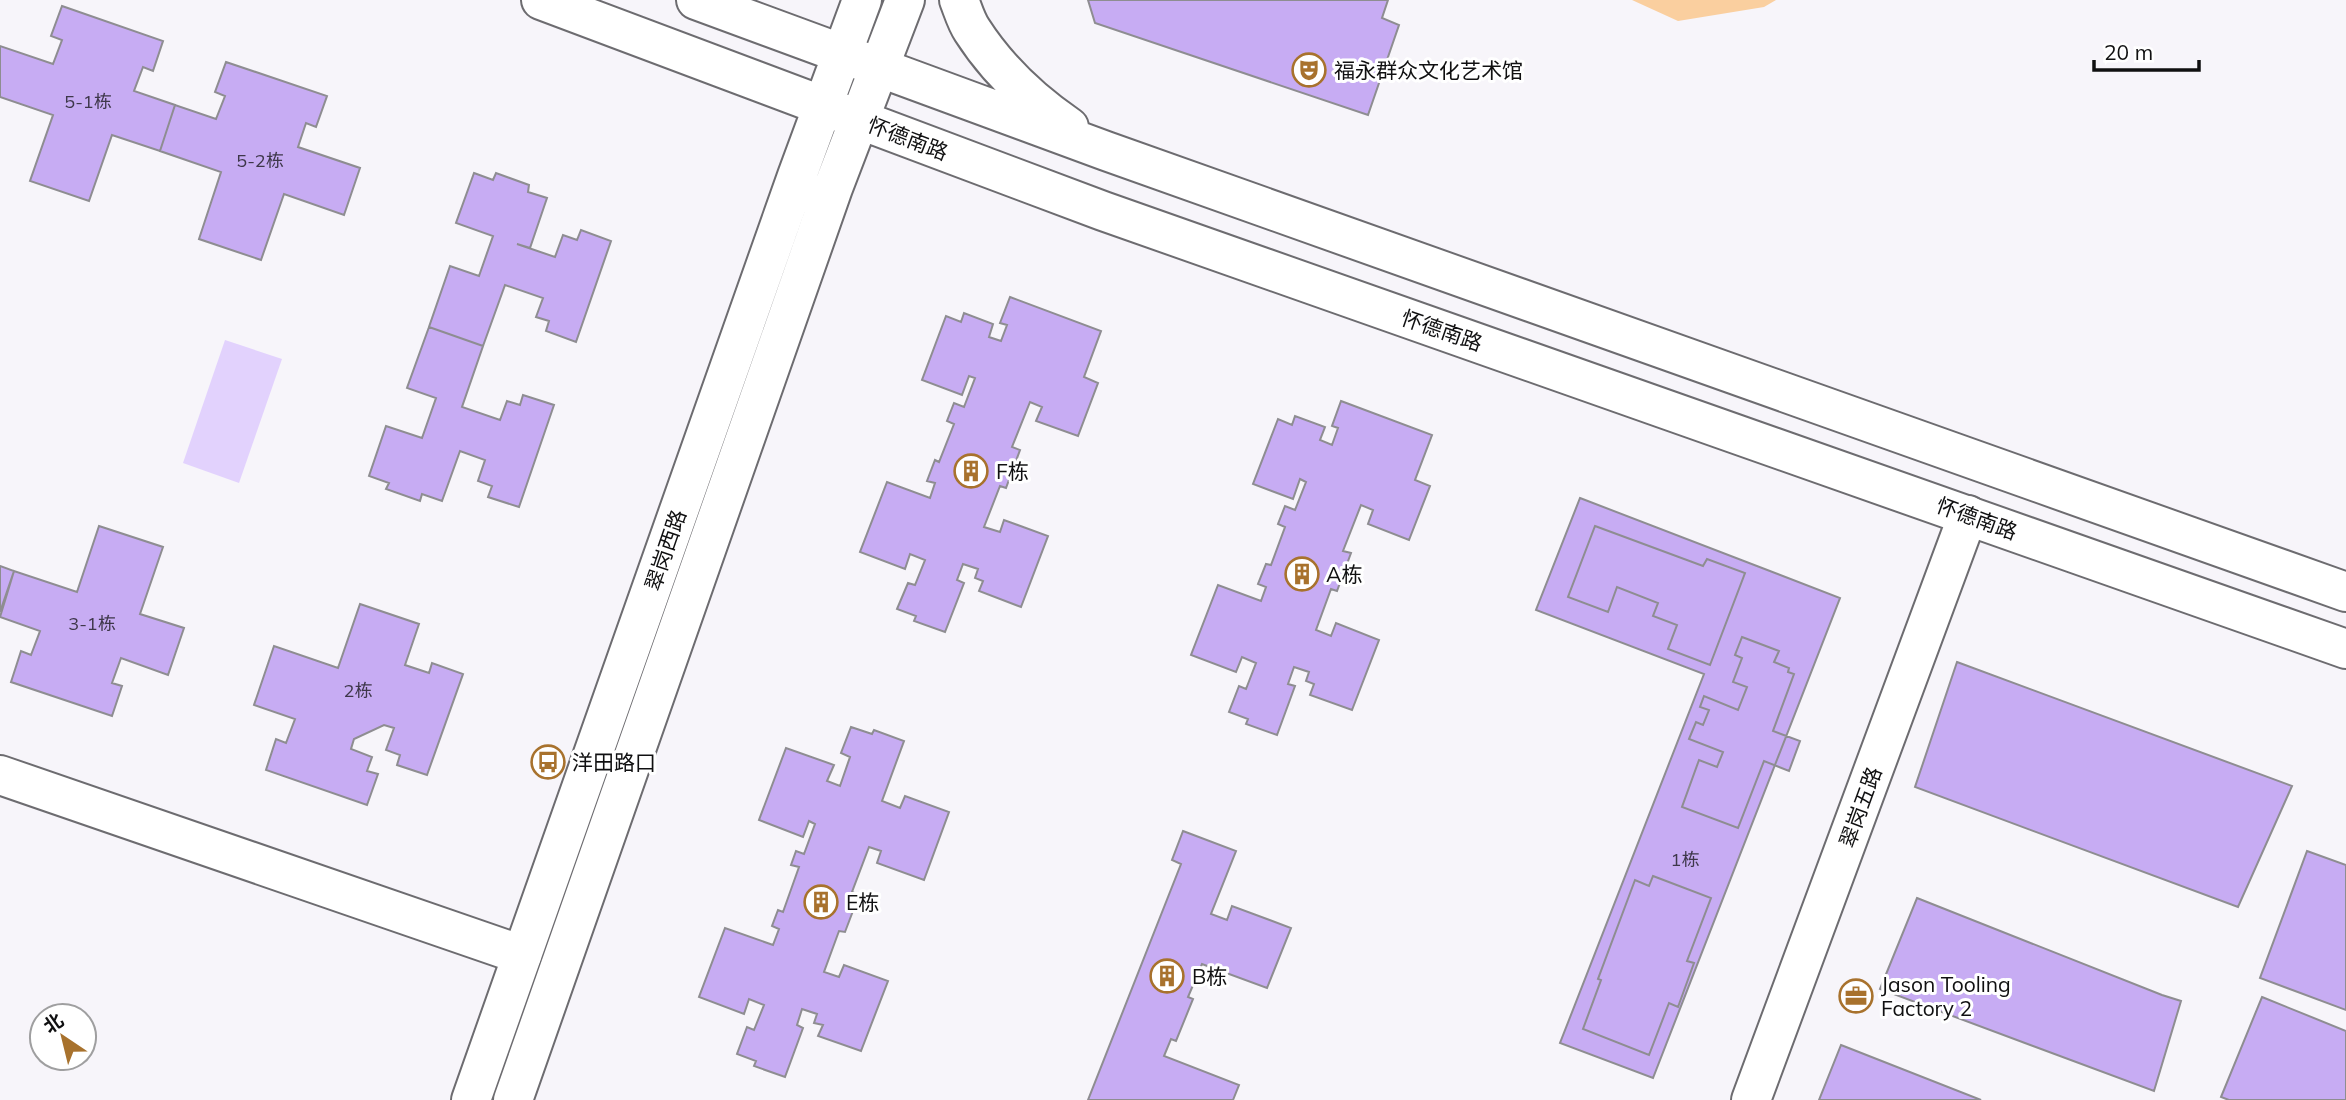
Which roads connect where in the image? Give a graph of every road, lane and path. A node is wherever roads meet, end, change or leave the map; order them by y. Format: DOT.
graph roads {
  1 [pos="541,0"];
  2 [pos="696,0"];
  3 [pos="862,0"];
  4 [pos="905,0"];
  5 [pos="959,0"];
  6 [pos="842,54"];
  7 [pos="879,67"];
  8 [pos="822,106"];
  9 [pos="859,120"];
  10 [pos="1106,152"];
  11 [pos="1969,515"];
  12 [pos="2346,592"];
  13 [pos="2346,649"];
  14 [pos="0,775"];
  15 [pos="522,955"];
  16 [pos="471,1100"];
  17 [pos="513,1100"];
  18 [pos="1751,1100"];
  1 -- 8 [label="main road, 怀德南路"];
  2 -- 6 [label="main road"];
  3 -- 6 [label="main road, 翠岗西路"];
  4 -- 7 [label="main road, 翠岗西路"];
  5 -- 10 [label="main road"];
  6 -- 7 [label="main road"];
  6 -- 8 [label="main road, 翠岗西路"];
  7 -- 9 [label="main road, 翠岗西路"];
  7 -- 10 [label="main road"];
  8 -- 9 [label="main road, 怀德南路"];
  8 -- 15 [label="main road, 翠岗西路"];
  9 -- 11 [label="main road, 怀德南路"];
  9 -- 17 [label="main road, 翠岗西路"];
  10 -- 12 [label="main road"];
  11 -- 13 [label="main road, 怀德南路"];
  11 -- 18 [label="main road, 翠岗五路"];
  14 -- 15 [label="main road"];
  15 -- 16 [label="main road, 翠岗西路"];
}
